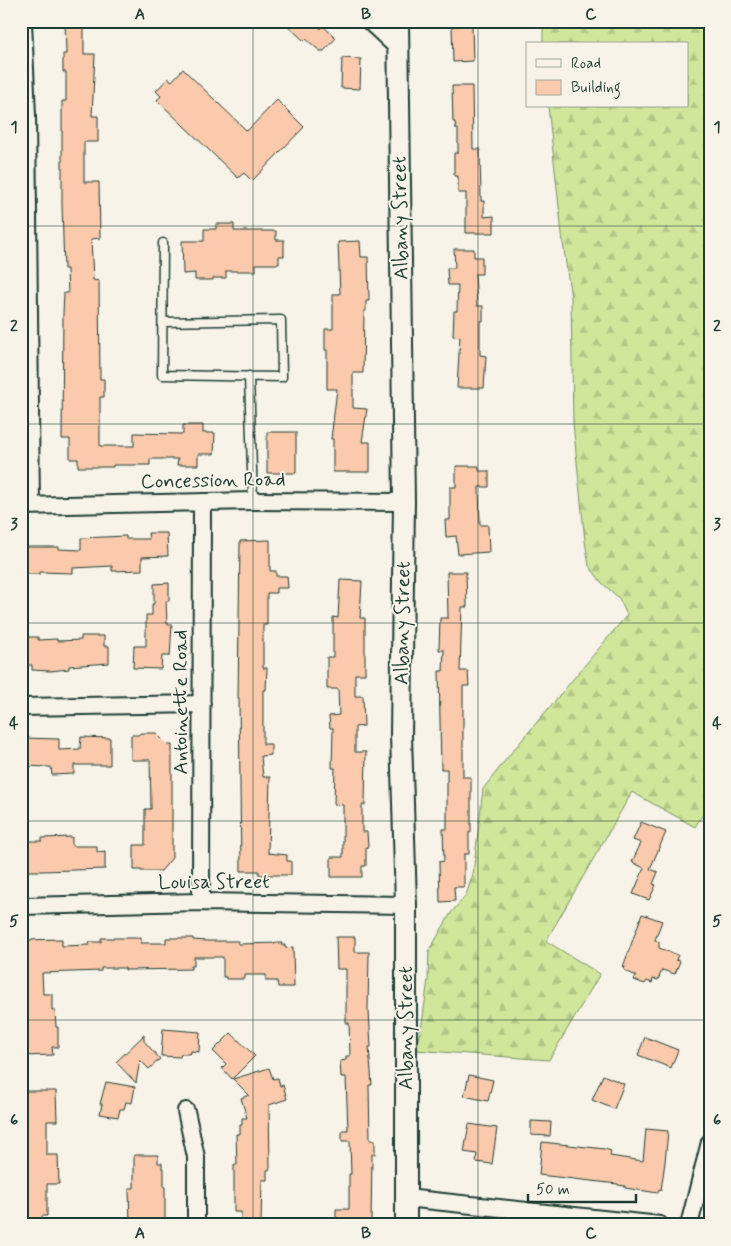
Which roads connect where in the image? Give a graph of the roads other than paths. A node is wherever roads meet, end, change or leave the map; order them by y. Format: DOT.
graph roads {
  1 [pos="23,21"];
  2 [pos="369,21"];
  3 [pos="398,21"];
  4 [pos="399,49"];
  5 [pos="24,116"];
  6 [pos="163,243"];
  7 [pos="25,311"];
  8 [pos="163,322"];
  9 [pos="249,376"];
  10 [pos="253,501"];
  11 [pos="202,502"];
  12 [pos="404,502"];
  13 [pos="26,506"];
  14 [pos="202,704"];
  15 [pos="21,706"];
  16 [pos="201,902"];
  17 [pos="406,905"];
  18 [pos="21,906"];
  19 [pos="186,1111"];
  20 [pos="710,1142"];
  21 [pos="406,1198"];
  22 [pos="196,1225"];
  23 [pos="406,1225"];
  24 [pos="660,1225"];
  25 [pos="689,1225"];
  1 -- 5 [label="street"];
  2 -- 4 [label="street"];
  3 -- 4 [label="street, Albany Street"];
  4 -- 12 [label="street, Albany Street"];
  5 -- 7 [label="street"];
  6 -- 8 [label="lane"];
  7 -- 13 [label="street"];
  8 -- 9 [label="lane"];
  8 -- 9 [label="lane"];
  9 -- 10 [label="lane"];
  10 -- 11 [label="street, Concession Road"];
  10 -- 12 [label="street, Concession Road"];
  11 -- 13 [label="street, Concession Road"];
  11 -- 14 [label="street, Antoinette Road"];
  12 -- 17 [label="street, Albany Street"];
  14 -- 15 [label="street"];
  14 -- 16 [label="street, Antoinette Road"];
  16 -- 17 [label="street, Louisa Street"];
  16 -- 18 [label="street, Louisa Street"];
  17 -- 21 [label="street, Albany Street"];
  19 -- 22 [label="street"];
  20 -- 25 [label="street"];
  21 -- 23 [label="street, Albany Street"];
  21 -- 24 [label="street"];
}
